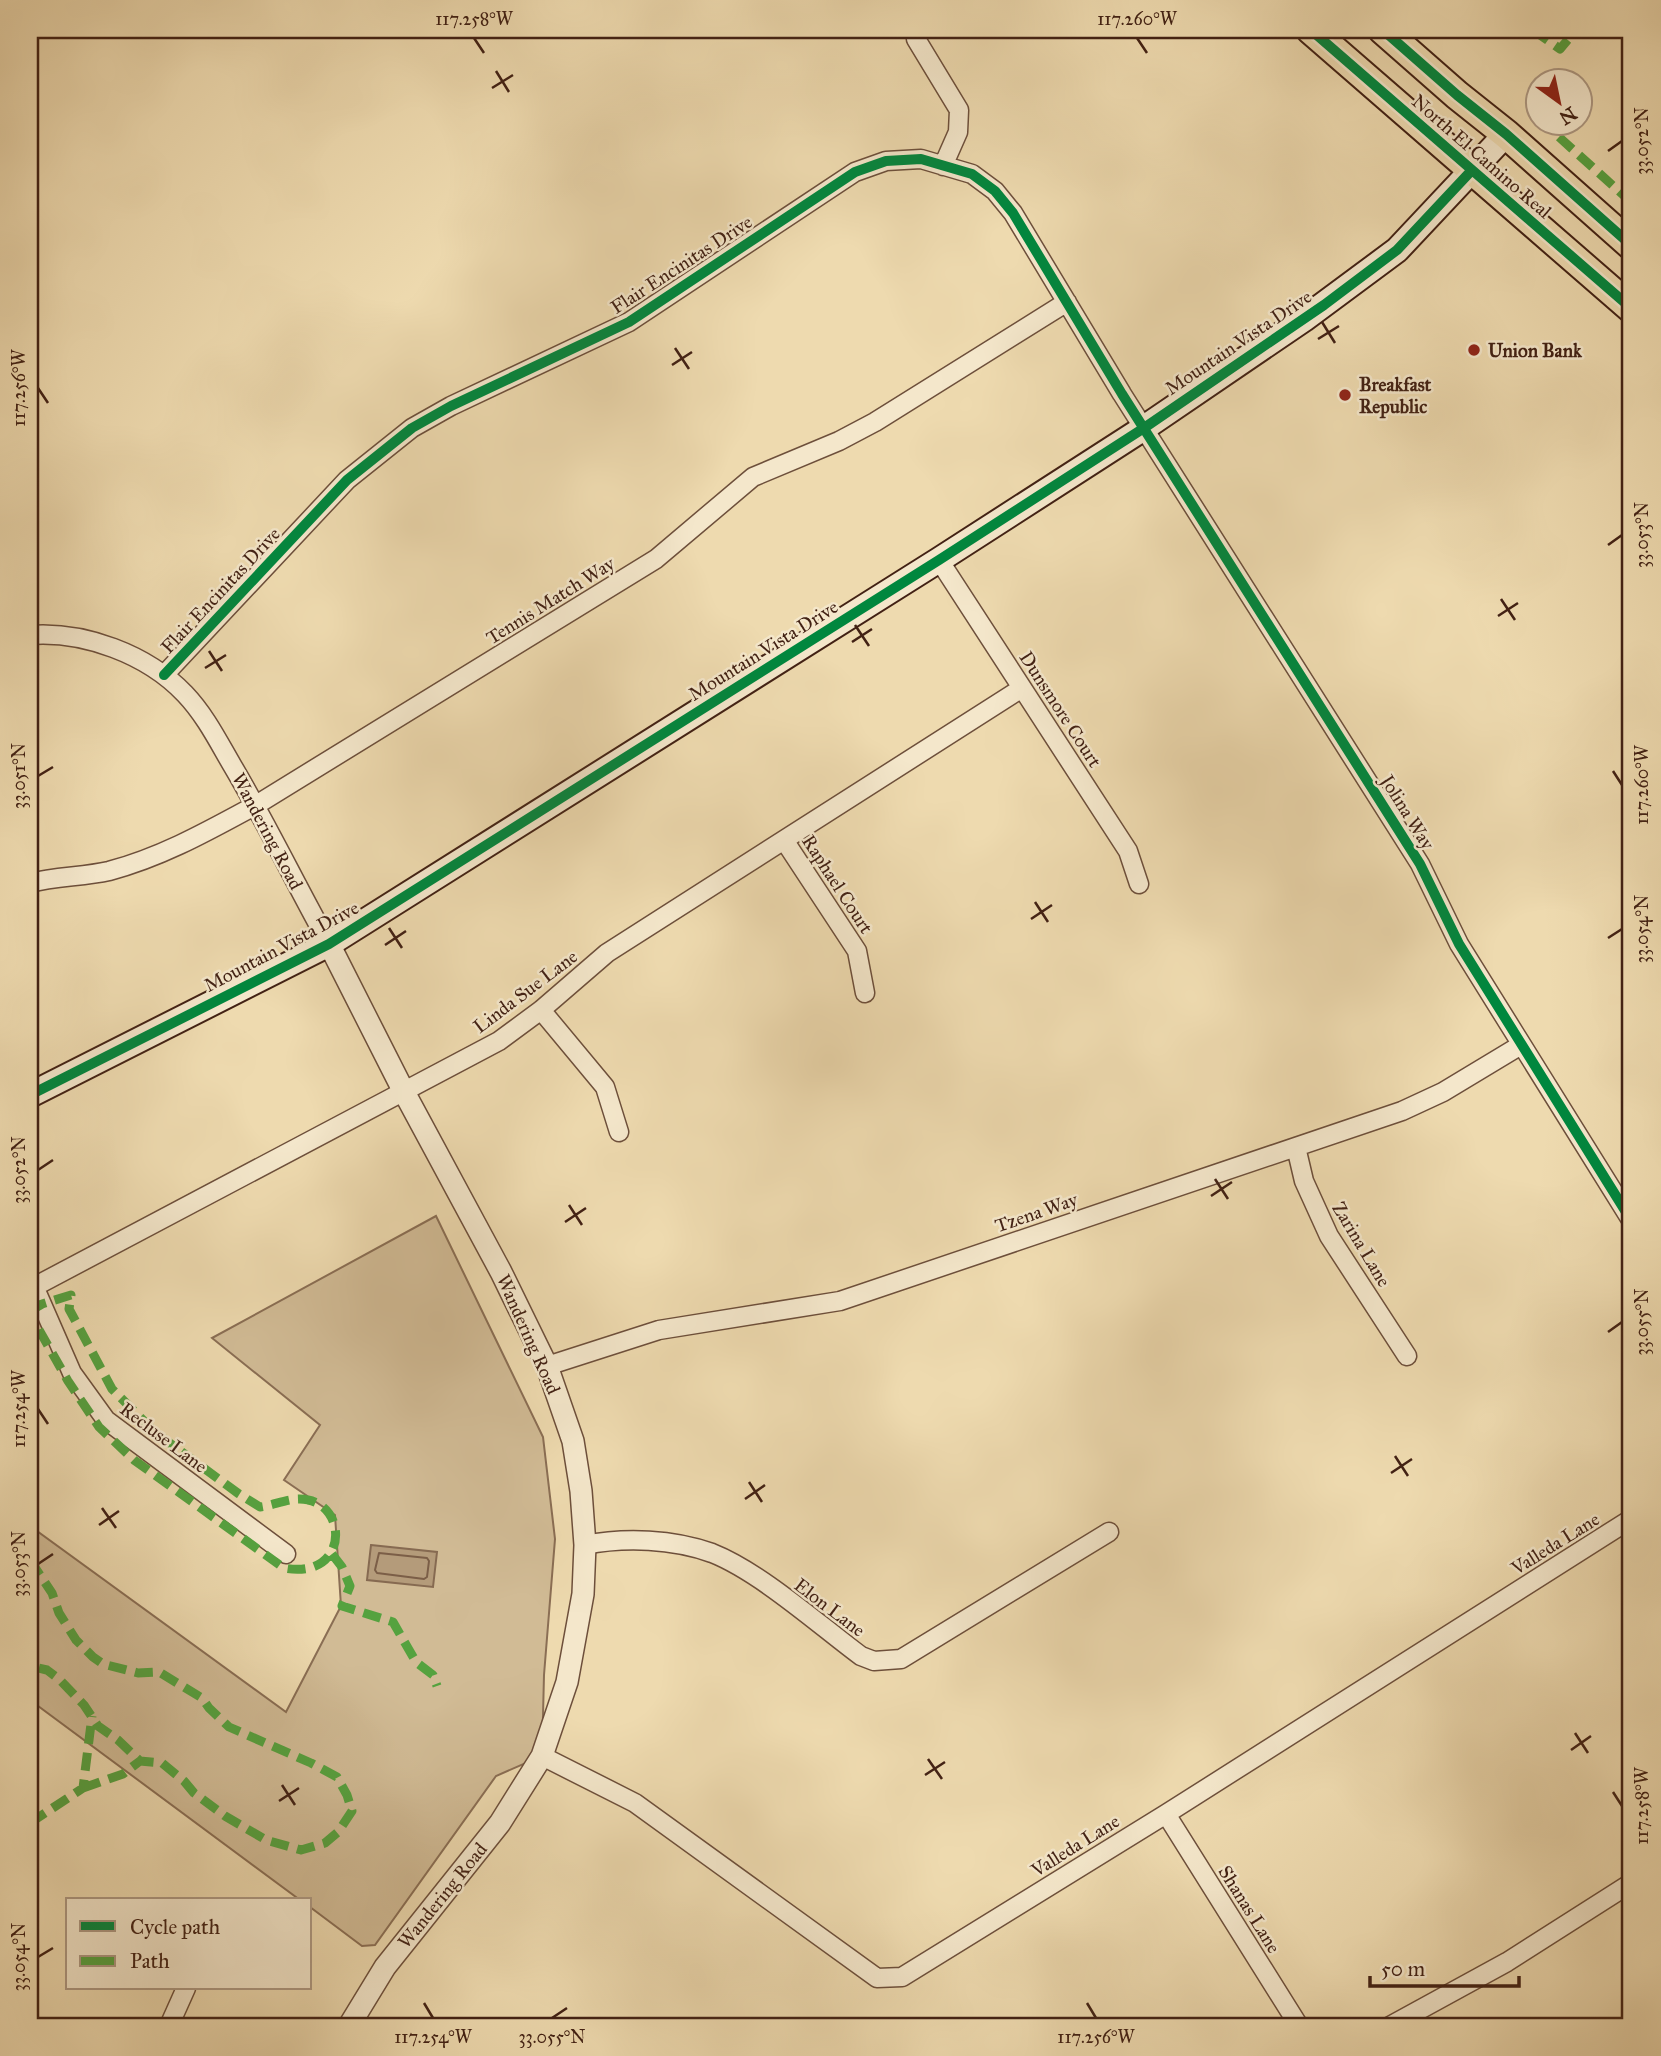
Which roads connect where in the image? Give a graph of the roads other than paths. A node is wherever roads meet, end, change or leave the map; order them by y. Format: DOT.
graph roads {
  1 [pos="1311,30"];
  2 [pos="1383,30"];
  3 [pos="916,39"];
  4 [pos="1506,134"];
  5 [pos="943,166"];
  6 [pos="1472,170"];
  7 [pos="1631,245"];
  8 [pos="1067,302"];
  9 [pos="1631,308"];
  10 [pos="1144,428"];
  11 [pos="939,560"];
  12 [pos="30,635"];
  13 [pos="164,675"];
  14 [pos="1022,688"];
  15 [pos="256,805"];
  16 [pos="784,839"];
  17 [pos="30,883"];
  18 [pos="1139,884"];
  19 [pos="329,944"];
  20 [pos="865,993"];
  21 [pos="541,1010"];
  22 [pos="1521,1045"];
  23 [pos="404,1092"];
  24 [pos="30,1095"];
  25 [pos="619,1132"];
  26 [pos="1296,1147"];
  27 [pos="1631,1220"];
  28 [pos="32,1287"];
  29 [pos="1407,1356"];
  30 [pos="547,1366"];
  31 [pos="1631,1519"];
  32 [pos="1109,1532"];
  33 [pos="585,1545"];
  34 [pos="286,1554"];
  35 [pos="542,1756"];
  36 [pos="1166,1814"];
  37 [pos="1631,1883"];
  38 [pos="185,1990"];
  39 [pos="169,2026"];
  40 [pos="349,2026"];
  41 [pos="1299,2026"];
  42 [pos="1390,2026"];
  1 -- 6 [label="main road, North El Camino Real"];
  2 -- 4 [label="main road, North El Camino Real"];
  3 -- 5 [label="street"];
  4 -- 6 [label="main road, Mountain Vista Drive"];
  4 -- 7 [label="main road, North El Camino Real"];
  5 -- 8 [label="street, Flair Encinitas Drive"];
  5 -- 13 [label="street, Flair Encinitas Drive"];
  6 -- 9 [label="main road, North El Camino Real"];
  6 -- 10 [label="main road, Mountain Vista Drive"];
  8 -- 10 [label="street, Flair Encinitas Drive"];
  8 -- 15 [label="street, Tennis Match Way"];
  10 -- 11 [label="main road, Mountain Vista Drive"];
  10 -- 22 [label="street, Jolina Way"];
  11 -- 14 [label="street, Dunsmore Court"];
  11 -- 19 [label="main road, Mountain Vista Drive"];
  12 -- 13 [label="street, Wandering Road"];
  13 -- 15 [label="street, Wandering Road"];
  14 -- 16 [label="street, Linda Sue Lane"];
  14 -- 18 [label="street, Dunsmore Court"];
  15 -- 17 [label="street, Tennis Match Way"];
  15 -- 19 [label="street, Wandering Road"];
  16 -- 20 [label="street, Raphael Court"];
  16 -- 21 [label="street, Linda Sue Lane"];
  19 -- 23 [label="street, Wandering Road"];
  19 -- 24 [label="main road, Mountain Vista Drive"];
  21 -- 23 [label="street, Linda Sue Lane"];
  21 -- 25 [label="street"];
  22 -- 26 [label="street, Tzena Way"];
  22 -- 27 [label="street, Jolina Way"];
  23 -- 28 [label="street, Linda Sue Lane"];
  23 -- 30 [label="street, Wandering Road"];
  26 -- 29 [label="street, Zarina Lane"];
  26 -- 30 [label="street, Tzena Way"];
  28 -- 34 [label="street, Recluse Lane"];
  30 -- 33 [label="street, Wandering Road"];
  31 -- 36 [label="street, Valleda Lane"];
  32 -- 33 [label="street, Elon Lane"];
  33 -- 35 [label="street, Wandering Road"];
  35 -- 36 [label="street, Valleda Lane"];
  35 -- 40 [label="street, Wandering Road"];
  36 -- 41 [label="street, Shanas Lane"];
  37 -- 42 [label="street"];
  38 -- 39 [label="street"];
}
